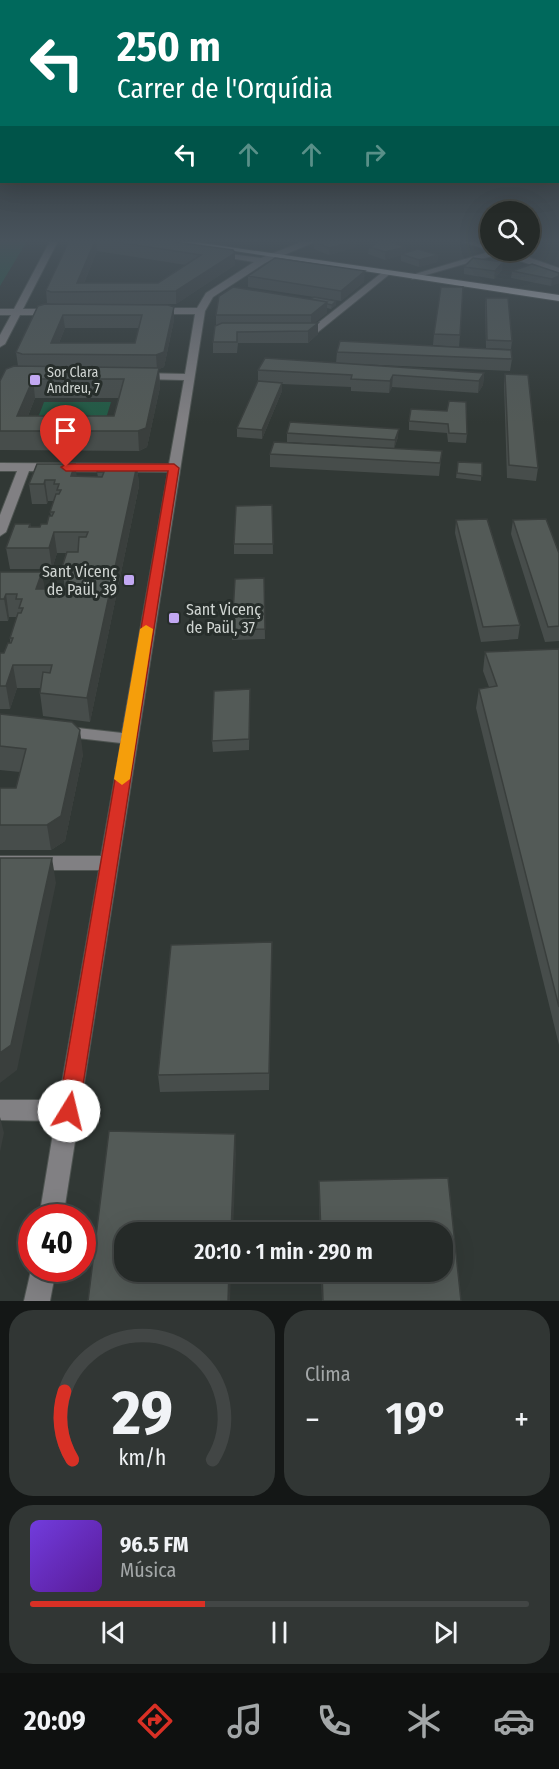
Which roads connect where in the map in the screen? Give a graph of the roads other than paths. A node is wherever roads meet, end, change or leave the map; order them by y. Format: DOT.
graph roads {
  1 [pos="22,302"];
  2 [pos="205,302"];
  3 [pos="329,302"];
  4 [pos="351,302"];
  5 [pos="347,305"];
  6 [pos="320,309"];
  7 [pos="145,311"];
  8 [pos="200,311"];
  9 [pos="338,311"];
  10 [pos="0,312"];
  11 [pos="16,312"];
  12 [pos="63,312"];
  13 [pos="292,330"];
  14 [pos="197,332"];
  15 [pos="209,332"];
  16 [pos="0,344"];
  17 [pos="130,376"];
  18 [pos="189,376"];
  19 [pos="0,467"];
  20 [pos="24,467"];
  21 [pos="174,468"];
  22 [pos="0,532"];
  23 [pos="46,730"];
  24 [pos="128,739"];
  25 [pos="110,862"];
  26 [pos="0,863"];
  27 [pos="0,1110"];
  28 [pos="69,1111"];
  29 [pos="53,1204"];
  30 [pos="41,1282"];
  31 [pos="37,1301"];
  1 -- 11 [label="street"];
  2 -- 8 [label="street"];
  3 -- 5 [label="street"];
  4 -- 5 [label="street"];
  5 -- 9 [label="street"];
  6 -- 9 [label="street"];
  7 -- 8 [label="street"];
  8 -- 14 [label="street"];
  9 -- 13 [label="street"];
  10 -- 11 [label="street"];
  11 -- 12 [label="street"];
  11 -- 16 [label="street"];
  14 -- 15 [label="street"];
  14 -- 18 [label="street"];
  17 -- 18 [label="street"];
  18 -- 21 [label="street"];
  19 -- 20 [label="street"];
  20 -- 21 [label="street"];
  20 -- 22 [label="street"];
  21 -- 24 [label="street"];
  23 -- 24 [label="street"];
  24 -- 25 [label="street"];
  25 -- 26 [label="street"];
  25 -- 28 [label="street"];
  27 -- 28 [label="street"];
  28 -- 29 [label="street"];
  30 -- 31 [label="street"];
}
